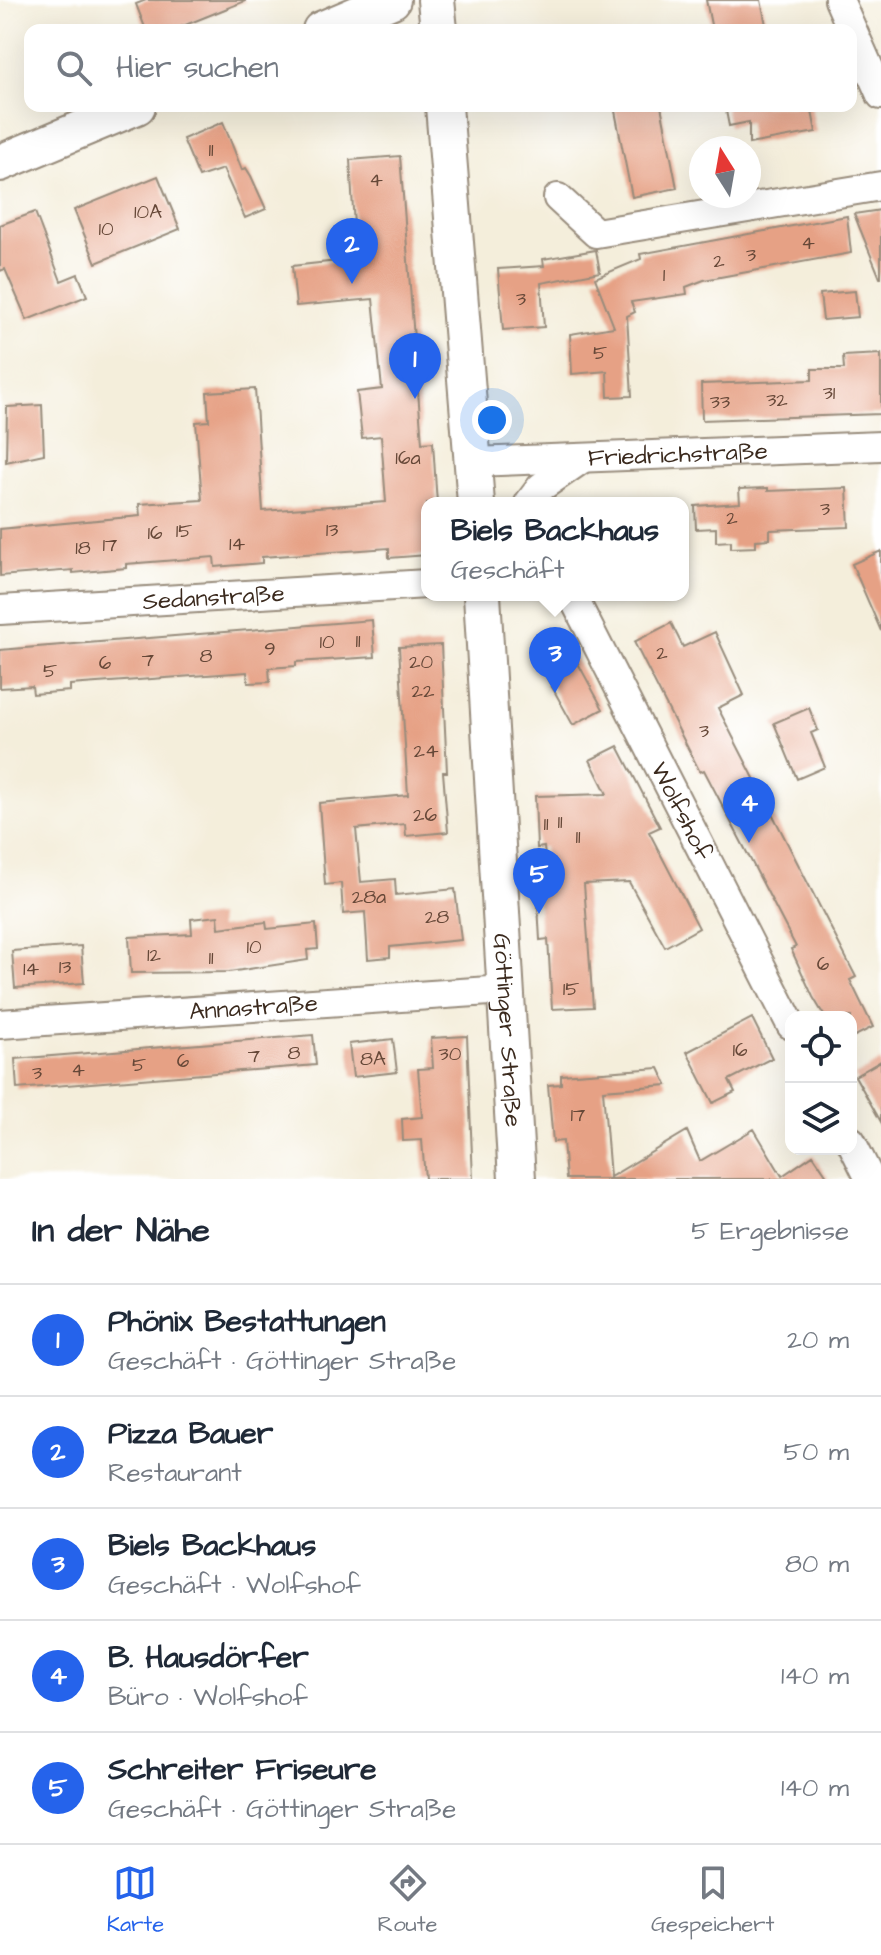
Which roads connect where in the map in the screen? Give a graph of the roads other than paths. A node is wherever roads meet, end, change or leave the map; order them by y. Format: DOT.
graph roads {
  1 [pos="392,0"];
  2 [pos="436,0"];
  3 [pos="839,0"];
  4 [pos="335,24"];
  5 [pos="438,24"];
  6 [pos="850,24"];
  7 [pos="857,41"];
  8 [pos="881,95"];
  9 [pos="123,112"];
  10 [pos="445,112"];
  11 [pos="0,163"];
  12 [pos="881,186"];
  13 [pos="558,198"];
  14 [pos="879,451"];
  15 [pos="583,458"];
  16 [pos="474,462"];
  17 [pos="476,497"];
  18 [pos="534,497"];
  19 [pos="421,584"];
  20 [pos="482,601"];
  21 [pos="495,601"];
  22 [pos="575,601"];
  23 [pos="0,610"];
  24 [pos="484,648"];
  25 [pos="505,990"];
  26 [pos="785,1013"];
  27 [pos="0,1024"];
  28 [pos="857,1153"];
  29 [pos="517,1179"];
  30 [pos="870,1179"];
  1 -- 4 [label="main road"];
  2 -- 5 [label="main road"];
  3 -- 6 [label="street"];
  7 -- 8 [label="street"];
  9 -- 11 [label="main road"];
  10 -- 16 [label="main road"];
  12 -- 13 [label="street"];
  14 -- 15 [label="street, Friedrichstraße"];
  15 -- 16 [label="street, Friedrichstraße"];
  15 -- 18 [label="street"];
  16 -- 17 [label="main road"];
  19 -- 23 [label="street, Sedanstraße"];
  20 -- 24 [label="main road, Göttinger Straße"];
  21 -- 24 [label="street"];
  22 -- 26 [label="street, Wolfshof"];
  24 -- 25 [label="main road, Göttinger Straße"];
  25 -- 27 [label="street, Annastraße"];
  25 -- 29 [label="main road, Göttinger Straße"];
  28 -- 30 [label="street"];
}
